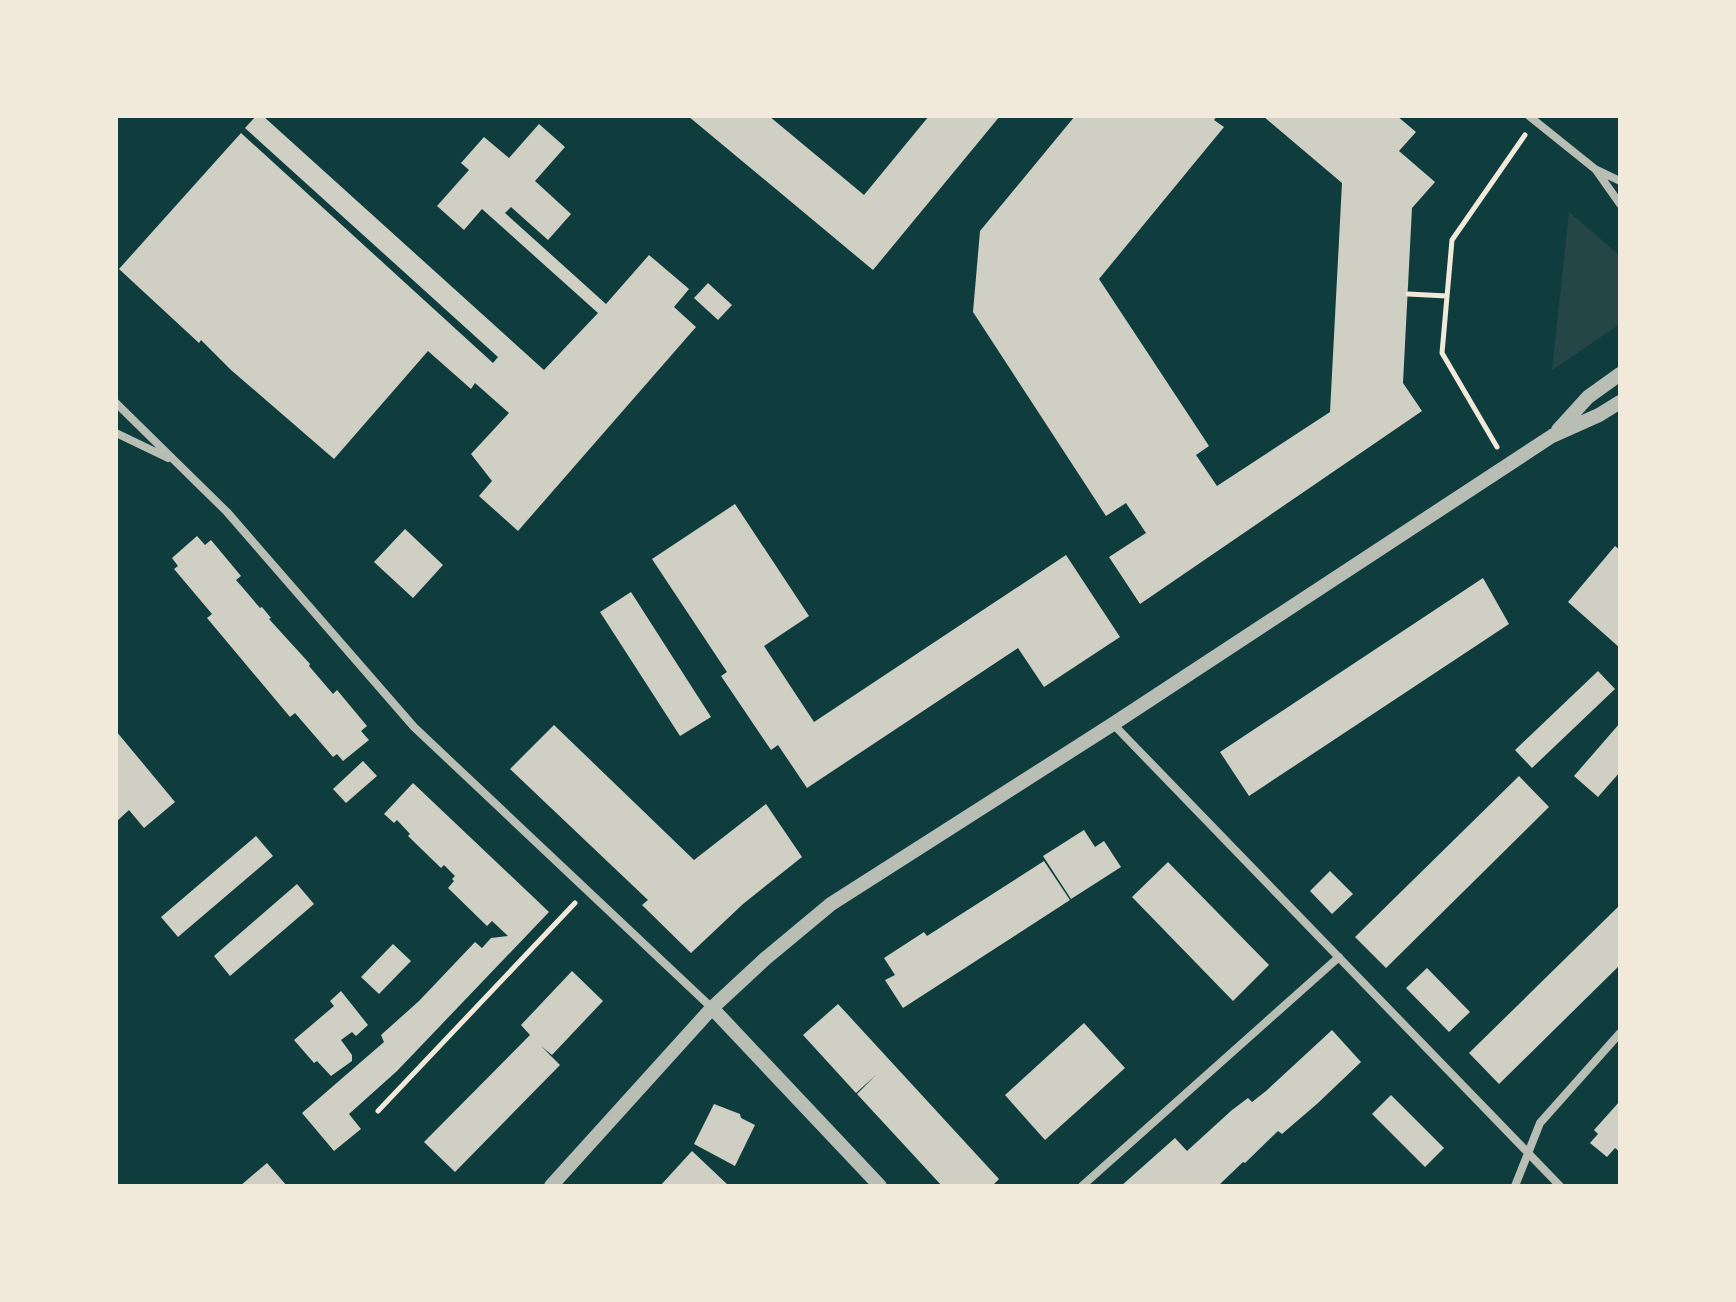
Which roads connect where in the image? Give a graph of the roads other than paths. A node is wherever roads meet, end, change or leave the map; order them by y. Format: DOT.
graph roads {
  1 [pos="1532,118"];
  2 [pos="1595,169"];
  3 [pos="1620,181"];
  4 [pos="1620,204"];
  5 [pos="1620,374"];
  6 [pos="1620,402"];
  7 [pos="116,403"];
  8 [pos="116,433"];
  9 [pos="1552,436"];
  10 [pos="176,462"];
  11 [pos="1113,724"];
  12 [pos="1339,957"];
  13 [pos="712,1008"];
  14 [pos="1620,1033"];
  15 [pos="1527,1151"];
  16 [pos="551,1186"];
  17 [pos="880,1186"];
  18 [pos="1082,1186"];
  19 [pos="1515,1186"];
  20 [pos="1560,1186"];
  1 -- 2 [label="street"];
  2 -- 3 [label="street"];
  2 -- 4 [label="street"];
  5 -- 9 [label="street"];
  6 -- 9 [label="street"];
  7 -- 10 [label="street"];
  8 -- 10 [label="street"];
  9 -- 11 [label="street"];
  10 -- 13 [label="street"];
  11 -- 12 [label="street"];
  11 -- 13 [label="street"];
  12 -- 15 [label="street"];
  12 -- 18 [label="street"];
  13 -- 16 [label="street"];
  13 -- 17 [label="street"];
  14 -- 15 [label="street"];
  15 -- 19 [label="street"];
  15 -- 20 [label="street"];
}
